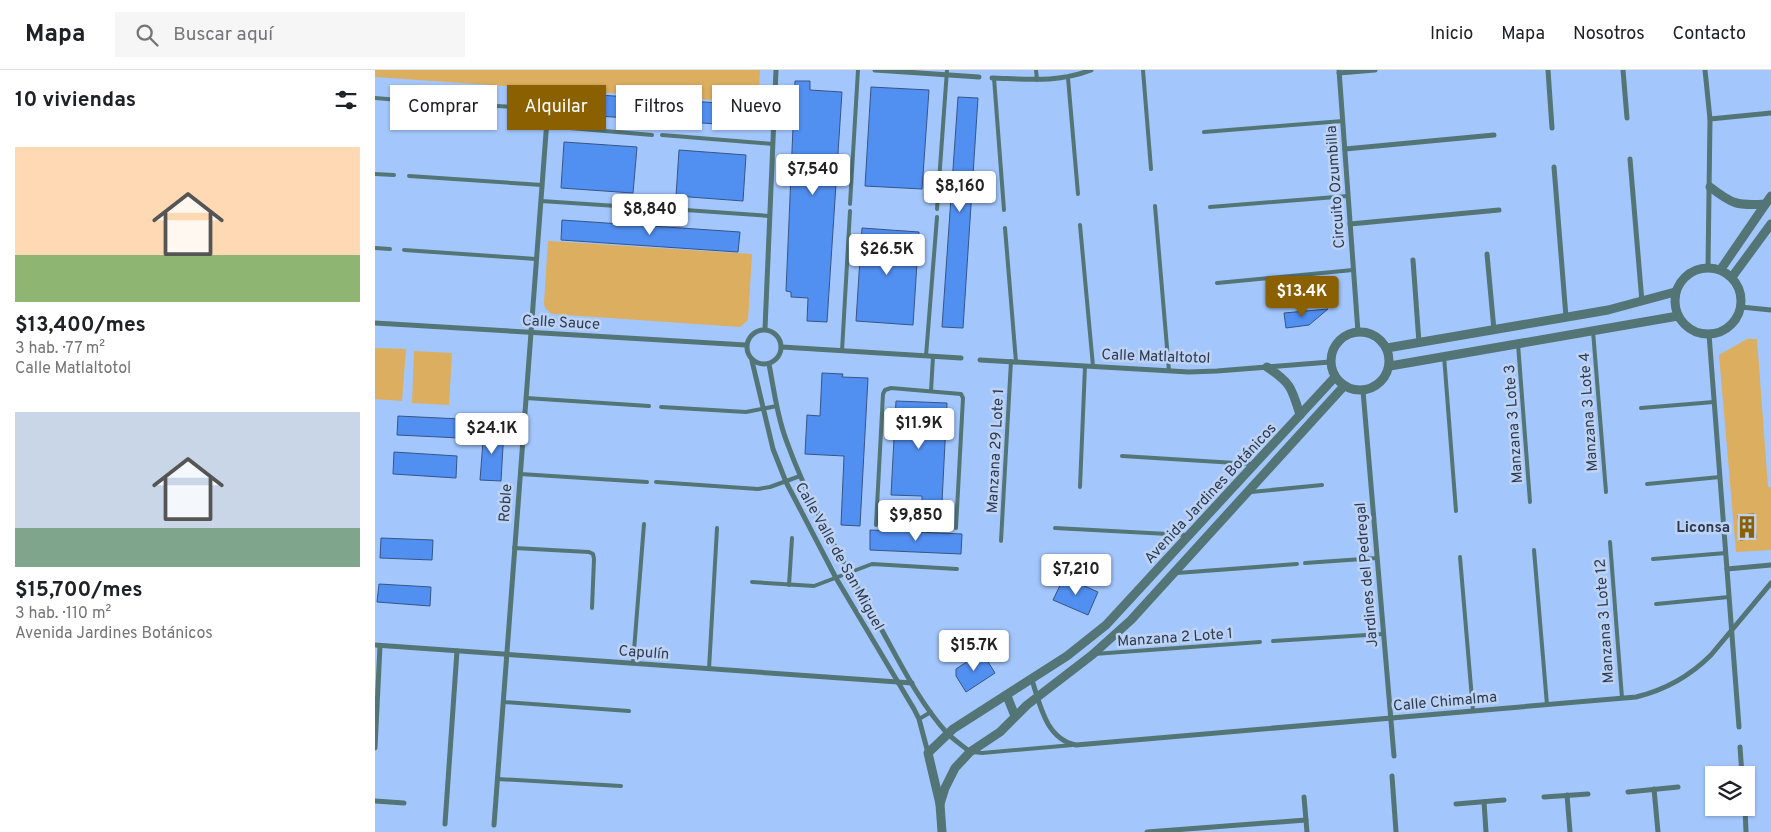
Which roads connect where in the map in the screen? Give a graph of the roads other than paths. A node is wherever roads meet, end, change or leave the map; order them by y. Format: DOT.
graph roads {
  1 [pos="777,70"];
  2 [pos="858,70"];
  3 [pos="875,70"];
  4 [pos="1036,70"];
  5 [pos="1091,70"];
  6 [pos="1143,70"];
  7 [pos="1375,70"];
  8 [pos="1547,70"];
  9 [pos="1623,70"];
  10 [pos="1705,70"];
  11 [pos="1339,71"];
  12 [pos="947,72"];
  13 [pos="979,77"];
  14 [pos="993,78"];
  15 [pos="1068,78"];
  16 [pos="1037,80"];
  17 [pos="375,98"];
  18 [pos="390,99"];
  19 [pos="1771,114"];
  20 [pos="1627,118"];
  21 [pos="1710,119"];
  22 [pos="1343,121"];
  23 [pos="1552,128"];
  24 [pos="546,130"];
  25 [pos="593,130"];
  26 [pos="1204,132"];
  27 [pos="652,135"];
  28 [pos="662,135"];
  29 [pos="1494,135"];
  30 [pos="773,144"];
  31 [pos="1345,149"];
  32 [pos="1630,159"];
  33 [pos="1554,167"];
  34 [pos="1151,169"];
  35 [pos="375,174"];
  36 [pos="394,175"];
  37 [pos="409,176"];
  38 [pos="542,185"];
  39 [pos="1710,187"];
  40 [pos="1079,194"];
  41 [pos="1348,196"];
  42 [pos="541,200"];
  43 [pos="1768,200"];
  44 [pos="850,204"];
  45 [pos="1155,206"];
  46 [pos="1210,207"];
  47 [pos="647,208"];
  48 [pos="657,208"];
  49 [pos="937,209"];
  50 [pos="1004,210"];
  51 [pos="1499,210"];
  52 [pos="850,211"];
  53 [pos="770,216"];
  54 [pos="937,217"];
  55 [pos="1350,224"];
  56 [pos="1771,224"];
  57 [pos="1080,225"];
  58 [pos="1005,228"];
  59 [pos="375,248"];
  60 [pos="390,249"];
  61 [pos="404,250"];
  62 [pos="1487,254"];
  63 [pos="536,259"];
  64 [pos="1413,260"];
  65 [pos="1708,267"];
  66 [pos="1353,270"];
  67 [pos="1721,270"];
  68 [pos="1732,277"];
  69 [pos="1217,283"];
  70 [pos="1675,292"];
  71 [pos="1642,302"];
  72 [pos="1741,307"];
  73 [pos="1771,310"];
  74 [pos="1678,316"];
  75 [pos="1566,317"];
  76 [pos="375,323"];
  77 [pos="765,329"];
  78 [pos="1494,330"];
  79 [pos="1593,331"];
  80 [pos="531,332"];
  81 [pos="1358,332"];
  82 [pos="1709,334"];
  83 [pos="1419,343"];
  84 [pos="1518,344"];
  85 [pos="746,345"];
  86 [pos="782,347"];
  87 [pos="1387,348"];
  88 [pos="842,351"];
  89 [pos="926,356"];
  90 [pos="933,356"];
  91 [pos="1444,356"];
  92 [pos="961,358"];
  93 [pos="980,360"];
  94 [pos="752,361"];
  95 [pos="1013,362"];
  96 [pos="1330,362"];
  97 [pos="769,364"];
  98 [pos="1085,366"];
  99 [pos="1093,366"];
  100 [pos="1389,366"];
  101 [pos="1267,367"];
  102 [pos="1169,371"];
  103 [pos="1335,377"];
  104 [pos="1345,386"];
  105 [pos="931,391"];
  106 [pos="1363,391"];
  107 [pos="526,398"];
  108 [pos="1714,402"];
  109 [pos="649,406"];
  110 [pos="777,406"];
  111 [pos="661,407"];
  112 [pos="1641,408"];
  113 [pos="763,409"];
  114 [pos="1300,415"];
  115 [pos="1122,456"];
  116 [pos="1255,465"];
  117 [pos="520,474"];
  118 [pos="800,476"];
  119 [pos="1720,478"];
  120 [pos="647,482"];
  121 [pos="656,482"];
  122 [pos="786,482"];
  123 [pos="1647,484"];
  124 [pos="1322,485"];
  125 [pos="1080,487"];
  126 [pos="1248,492"];
  127 [pos="1606,492"];
  128 [pos="1531,502"];
  129 [pos="1456,511"];
  130 [pos="644,524"];
  131 [pos="876,525"];
  132 [pos="717,528"];
  133 [pos="956,528"];
  134 [pos="1055,528"];
  135 [pos="1190,535"];
  136 [pos="791,538"];
  137 [pos="1001,541"];
  138 [pos="1610,542"];
  139 [pos="515,548"];
  140 [pos="1534,550"];
  141 [pos="1726,553"];
  142 [pos="1460,557"];
  143 [pos="1377,558"];
  144 [pos="1653,559"];
  145 [pos="1305,563"];
  146 [pos="1297,564"];
  147 [pos="1771,565"];
  148 [pos="957,569"];
  149 [pos="1727,569"];
  150 [pos="849,572"];
  151 [pos="1175,573"];
  152 [pos="836,578"];
  153 [pos="752,582"];
  154 [pos="1771,584"];
  155 [pos="789,585"];
  156 [pos="1729,596"];
  157 [pos="1656,604"];
  158 [pos="592,608"];
  159 [pos="1731,631"];
  160 [pos="1383,634"];
  161 [pos="1260,642"];
  162 [pos="1273,642"];
  163 [pos="377,646"];
  164 [pos="457,651"];
  165 [pos="506,654"];
  166 [pos="1092,654"];
  167 [pos="633,663"];
  168 [pos="709,669"];
  169 [pos="1032,680"];
  170 [pos="897,682"];
  171 [pos="912,683"];
  172 [pos="1007,696"];
  173 [pos="1037,697"];
  174 [pos="1622,698"];
  175 [pos="503,702"];
  176 [pos="1547,705"];
  177 [pos="1473,711"];
  178 [pos="629,712"];
  179 [pos="931,712"];
  180 [pos="1015,716"];
  181 [pos="1391,718"];
  182 [pos="919,719"];
  183 [pos="1739,727"];
  184 [pos="948,734"];
  185 [pos="1076,745"];
  186 [pos="1740,747"];
  187 [pos="375,748"];
  188 [pos="970,752"];
  189 [pos="928,753"];
  190 [pos="1394,756"];
  191 [pos="1741,766"];
  192 [pos="1392,776"];
  193 [pos="497,779"];
  194 [pos="621,786"];
  195 [pos="1678,787"];
  196 [pos="1654,789"];
  197 [pos="1628,792"];
  198 [pos="1588,794"];
  199 [pos="1567,796"];
  200 [pos="1304,797"];
  201 [pos="1543,797"];
  202 [pos="1504,800"];
  203 [pos="375,801"];
  204 [pos="1484,802"];
  205 [pos="404,803"];
  206 [pos="940,804"];
  207 [pos="1456,804"];
  208 [pos="1746,816"];
  209 [pos="1306,820"];
  210 [pos="445,824"];
  211 [pos="493,825"];
  212 [pos="1217,830"];
  213 [pos="942,832"];
  214 [pos="1147,832"];
  215 [pos="1307,832"];
  216 [pos="1396,832"];
  217 [pos="1486,832"];
  218 [pos="1570,832"];
  219 [pos="1658,832"];
  220 [pos="1747,832"];
  1 -- 30 [label="street"];
  2 -- 44 [label="lane"];
  3 -- 12 [label="street"];
  4 -- 16 [label="lane"];
  5 -- 15 [label="street"];
  6 -- 34 [label="lane"];
  7 -- 11 [label="street"];
  8 -- 23 [label="street"];
  9 -- 20 [label="street"];
  10 -- 21 [label="street"];
  11 -- 22 [label="street, Circuito Ozumbilla"];
  12 -- 13 [label="street"];
  12 -- 49 [label="lane"];
  14 -- 16 [label="street"];
  14 -- 50 [label="lane"];
  15 -- 16 [label="street"];
  15 -- 40 [label="lane"];
  17 -- 18 [label="lane"];
  19 -- 21 [label="street"];
  21 -- 39 [label="street"];
  22 -- 26 [label="lane"];
  22 -- 31 [label="street, Circuito Ozumbilla"];
  24 -- 38 [label="street, Roble"];
  25 -- 27 [label="lane"];
  28 -- 30 [label="lane"];
  29 -- 31 [label="street"];
  30 -- 53 [label="street"];
  31 -- 41 [label="street, Circuito Ozumbilla"];
  32 -- 71 [label="street"];
  33 -- 75 [label="street"];
  35 -- 36 [label="lane"];
  37 -- 38 [label="lane"];
  38 -- 42 [label="street, Roble"];
  39 -- 43 [label="street"];
  39 -- 65 [label="street"];
  41 -- 46 [label="lane"];
  41 -- 55 [label="street, Circuito Ozumbilla"];
  42 -- 47 [label="lane"];
  42 -- 63 [label="street, Roble"];
  43 -- 67 [label="street"];
  45 -- 102 [label="lane"];
  48 -- 53 [label="lane"];
  51 -- 55 [label="street"];
  52 -- 88 [label="lane"];
  53 -- 77 [label="street"];
  54 -- 89 [label="lane"];
  55 -- 66 [label="street, Circuito Ozumbilla"];
  56 -- 68 [label="street"];
  57 -- 99 [label="lane"];
  58 -- 95 [label="lane, Manzana 29 Lote 1"];
  59 -- 60 [label="lane"];
  61 -- 63 [label="lane"];
  62 -- 78 [label="street"];
  63 -- 80 [label="street, Roble"];
  64 -- 83 [label="street"];
  65 -- 67 [label="street"];
  65 -- 70 [label="street"];
  66 -- 69 [label="lane"];
  66 -- 81 [label="street, Circuito Ozumbilla"];
  67 -- 68 [label="street"];
  68 -- 72 [label="street"];
  70 -- 71 [label="street"];
  70 -- 74 [label="street"];
  71 -- 75 [label="street"];
  72 -- 73 [label="street"];
  72 -- 82 [label="street"];
  74 -- 79 [label="street"];
  74 -- 82 [label="street"];
  75 -- 78 [label="street"];
  76 -- 80 [label="street, Calle Sauce"];
  77 -- 85 [label="street"];
  77 -- 86 [label="street"];
  78 -- 83 [label="street"];
  79 -- 84 [label="street"];
  79 -- 127 [label="lane, Manzana 3 Lote 4"];
  80 -- 85 [label="street, Calle Sauce"];
  80 -- 107 [label="street, Roble"];
  81 -- 87 [label="street"];
  81 -- 96 [label="street"];
  82 -- 108 [label="street"];
  83 -- 87 [label="street"];
  84 -- 91 [label="street"];
  84 -- 128 [label="lane, Manzana 3 Lote 3"];
  85 -- 94 [label="street"];
  86 -- 88 [label="street"];
  86 -- 97 [label="street"];
  87 -- 100 [label="street"];
  88 -- 89 [label="street"];
  89 -- 90 [label="street"];
  90 -- 92 [label="street"];
  90 -- 105 [label="lane"];
  91 -- 100 [label="street"];
  91 -- 129 [label="lane"];
  93 -- 95 [label="street, Calle Matlaltotol"];
  94 -- 97 [label="street"];
  94 -- 113 [label="street, Calle Valle de San Miguel"];
  95 -- 98 [label="street, Calle Matlaltotol"];
  95 -- 137 [label="lane, Manzana 29 Lote 1"];
  96 -- 101 [label="street, Calle Matlaltotol"];
  96 -- 103 [label="street"];
  97 -- 110 [label="street, Calle Valle de San Miguel"];
  98 -- 99 [label="street, Calle Matlaltotol"];
  98 -- 125 [label="lane"];
  99 -- 102 [label="street, Calle Matlaltotol"];
  100 -- 106 [label="street"];
  101 -- 102 [label="street, Calle Matlaltotol"];
  101 -- 114 [label="street"];
  103 -- 104 [label="street"];
  103 -- 114 [label="street, Avenida Jardines Botánicos"];
  104 -- 106 [label="street"];
  104 -- 126 [label="street, Avenida Jardines Botánicos"];
  105 -- 131 [label="lane"];
  105 -- 133 [label="lane"];
  106 -- 143 [label="street, Jardines del Pedregal"];
  107 -- 109 [label="lane"];
  107 -- 117 [label="street, Roble"];
  108 -- 112 [label="lane"];
  108 -- 119 [label="street"];
  110 -- 113 [label="lane"];
  110 -- 118 [label="street, Calle Valle de San Miguel"];
  111 -- 113 [label="lane"];
  113 -- 122 [label="street, Calle Valle de San Miguel"];
  114 -- 116 [label="street, Avenida Jardines Botánicos"];
  115 -- 116 [label="lane"];
  116 -- 135 [label="street, Avenida Jardines Botánicos"];
  117 -- 120 [label="lane"];
  117 -- 139 [label="street, Roble"];
  118 -- 122 [label="lane"];
  118 -- 150 [label="street, Calle Valle de San Miguel"];
  119 -- 123 [label="lane"];
  119 -- 141 [label="street"];
  121 -- 122 [label="lane"];
  122 -- 152 [label="street, Calle Valle de San Miguel"];
  124 -- 126 [label="lane"];
  126 -- 151 [label="street, Avenida Jardines Botánicos"];
  130 -- 167 [label="lane"];
  132 -- 168 [label="lane"];
  134 -- 135 [label="lane"];
  135 -- 169 [label="street, Avenida Jardines Botánicos"];
  136 -- 155 [label="lane"];
  138 -- 174 [label="lane, Manzana 3 Lote 12"];
  139 -- 158 [label="lane"];
  139 -- 165 [label="street, Roble"];
  140 -- 176 [label="lane"];
  141 -- 144 [label="lane"];
  141 -- 149 [label="street"];
  142 -- 177 [label="lane"];
  143 -- 145 [label="lane"];
  143 -- 160 [label="street, Jardines del Pedregal"];
  146 -- 151 [label="lane"];
  147 -- 149 [label="street"];
  148 -- 150 [label="lane"];
  149 -- 156 [label="street"];
  150 -- 152 [label="lane"];
  150 -- 171 [label="street, Calle Valle de San Miguel"];
  151 -- 166 [label="street, Avenida Jardines Botánicos"];
  152 -- 155 [label="lane"];
  152 -- 170 [label="street, Calle Valle de San Miguel"];
  153 -- 155 [label="lane"];
  154 -- 159 [label="street, Calle Chimalma"];
  156 -- 157 [label="lane"];
  156 -- 159 [label="street"];
  159 -- 174 [label="street, Calle Chimalma"];
  159 -- 183 [label="street"];
  160 -- 162 [label="lane"];
  160 -- 181 [label="street, Jardines del Pedregal"];
  161 -- 166 [label="lane, Manzana 2 Lote 1"];
  163 -- 164 [label="street, Capulín"];
  163 -- 187 [label="street"];
  164 -- 165 [label="street, Capulín"];
  164 -- 210 [label="street"];
  165 -- 167 [label="street, Capulín"];
  165 -- 175 [label="street, Roble"];
  166 -- 173 [label="street, Avenida Jardines Botánicos"];
  167 -- 168 [label="street, Capulín"];
  168 -- 170 [label="street, Capulín"];
  169 -- 172 [label="street, Avenida Jardines Botánicos"];
  169 -- 173 [label="street"];
  170 -- 171 [label="street, Capulín"];
  170 -- 182 [label="street, Calle Valle de San Miguel"];
  171 -- 179 [label="street, Calle Valle de San Miguel"];
  172 -- 180 [label="street"];
  172 -- 184 [label="street, Avenida Jardines Botánicos"];
  173 -- 180 [label="street, Avenida Jardines Botánicos"];
  173 -- 185 [label="street"];
  174 -- 176 [label="street, Calle Chimalma"];
  175 -- 178 [label="lane"];
  175 -- 193 [label="street, Roble"];
  176 -- 177 [label="street, Calle Chimalma"];
  177 -- 181 [label="street, Calle Chimalma"];
  179 -- 182 [label="lane"];
  179 -- 184 [label="street, Calle Valle de San Miguel"];
  180 -- 188 [label="street, Avenida Jardines Botánicos"];
  181 -- 185 [label="street, Calle Chimalma"];
  181 -- 190 [label="street, Jardines del Pedregal"];
  182 -- 189 [label="street, Calle Valle de San Miguel"];
  184 -- 188 [label="street, Calle Valle de San Miguel"];
  184 -- 189 [label="street, Avenida Jardines Botánicos"];
  185 -- 188 [label="lane, Calle Chimalma"];
  186 -- 191 [label="street"];
  188 -- 206 [label="street, Avenida Jardines Botánicos"];
  189 -- 206 [label="street, Avenida Jardines Botánicos"];
  192 -- 216 [label="street"];
  193 -- 194 [label="lane"];
  193 -- 211 [label="street, Roble"];
  195 -- 196 [label="street"];
  196 -- 197 [label="street"];
  196 -- 219 [label="street"];
  198 -- 199 [label="street"];
  199 -- 201 [label="street"];
  199 -- 218 [label="street"];
  200 -- 209 [label="street"];
  202 -- 204 [label="street"];
  203 -- 205 [label="street"];
  204 -- 207 [label="street"];
  204 -- 217 [label="street"];
  206 -- 213 [label="street, Avenida Jardines Botánicos"];
  208 -- 220 [label="street"];
  209 -- 212 [label="street"];
  209 -- 215 [label="street"];
  212 -- 214 [label="street"];
}
